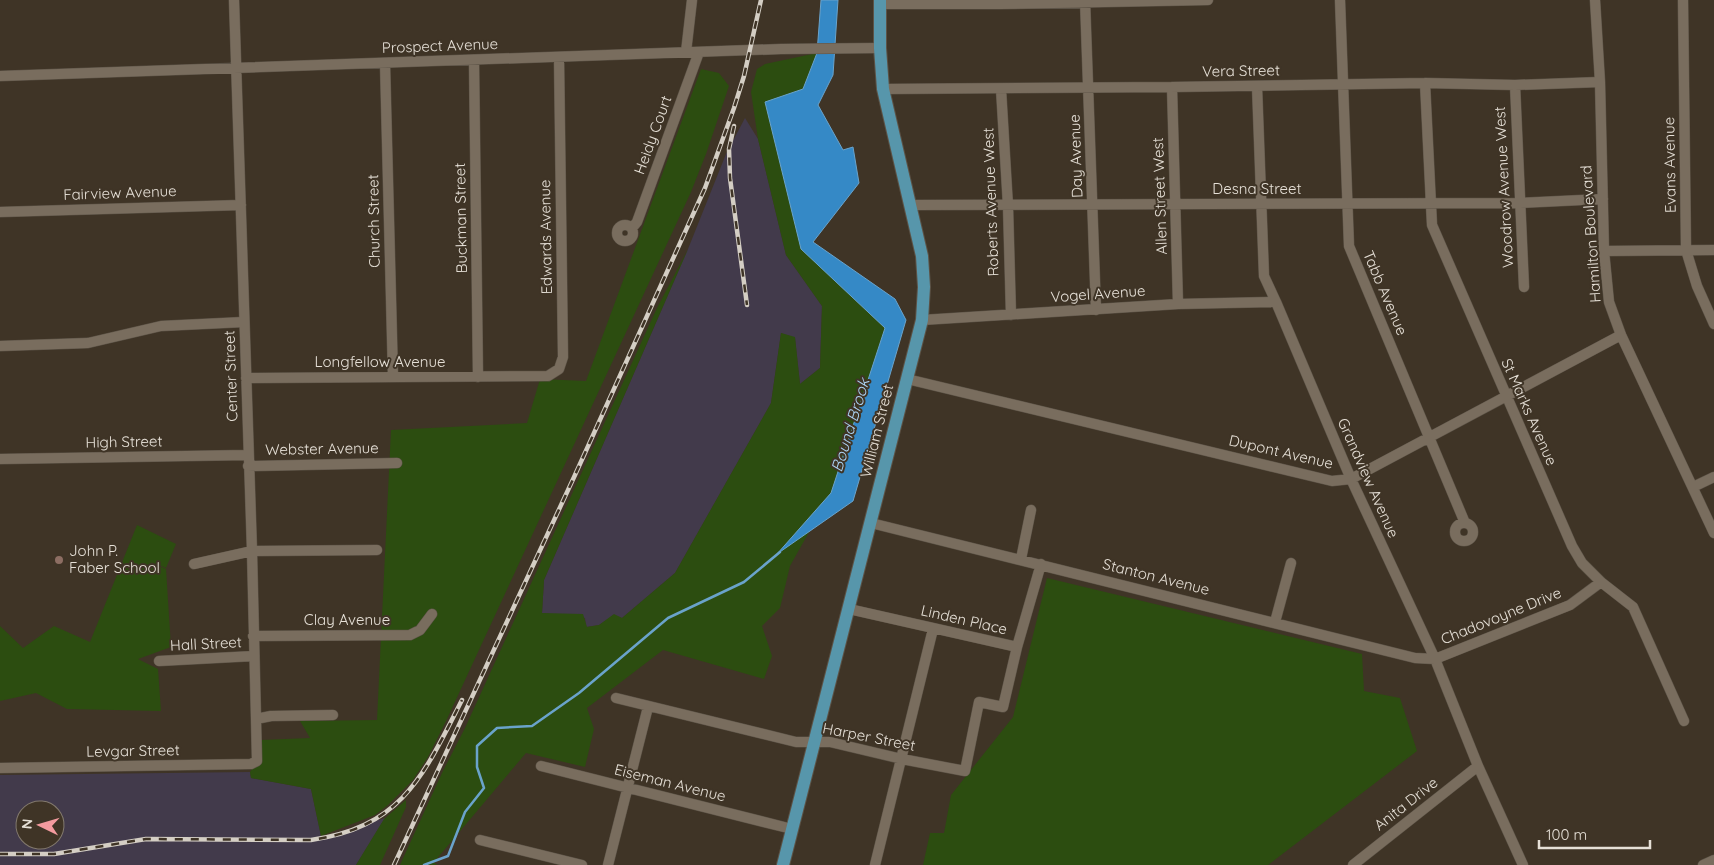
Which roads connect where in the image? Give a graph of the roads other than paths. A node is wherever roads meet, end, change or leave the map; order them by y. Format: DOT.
graph roads {
  1 [pos="234,0"];
  2 [pos="692,0"];
  3 [pos="1168,0"];
  4 [pos="1208,0"];
  5 [pos="1340,0"];
  6 [pos="1595,0"];
  7 [pos="1683,0"];
  8 [pos="1086,1"];
  9 [pos="880,2"];
  10 [pos="1000,2"];
  11 [pos="880,48"];
  12 [pos="686,52"];
  13 [pos="699,52"];
  14 [pos="559,57"];
  15 [pos="474,60"];
  16 [pos="385,63"];
  17 [pos="237,68"];
  18 [pos="0,76"];
  19 [pos="1600,82"];
  20 [pos="1425,83"];
  21 [pos="1343,84"];
  22 [pos="1515,85"];
  23 [pos="1258,86"];
  24 [pos="1172,87"];
  25 [pos="1088,88"];
  26 [pos="883,89"];
  27 [pos="1002,89"];
  28 [pos="1602,199"];
  29 [pos="1520,203"];
  30 [pos="1175,204"];
  31 [pos="1262,204"];
  32 [pos="1348,204"];
  33 [pos="1430,204"];
  34 [pos="241,205"];
  35 [pos="911,205"];
  36 [pos="1093,205"];
  37 [pos="1008,206"];
  38 [pos="0,212"];
  39 [pos="632,228"];
  40 [pos="1686,250"];
  41 [pos="1714,250"];
  42 [pos="1604,251"];
  43 [pos="1524,287"];
  44 [pos="1276,302"];
  45 [pos="1178,304"];
  46 [pos="1096,310"];
  47 [pos="1011,315"];
  48 [pos="922,320"];
  49 [pos="244,322"];
  50 [pos="1714,324"];
  51 [pos="1621,335"];
  52 [pos="0,346"];
  53 [pos="515,376"];
  54 [pos="394,377"];
  55 [pos="478,377"];
  56 [pos="246,378"];
  57 [pos="907,379"];
  58 [pos="1506,396"];
  59 [pos="1430,437"];
  60 [pos="0,459"];
  61 [pos="248,461"];
  62 [pos="397,463"];
  63 [pos="1714,477"];
  64 [pos="1351,479"];
  65 [pos="1693,487"];
  66 [pos="1031,510"];
  67 [pos="871,523"];
  68 [pos="1465,523"];
  69 [pos="1714,533"];
  70 [pos="377,550"];
  71 [pos="252,551"];
  72 [pos="1021,559"];
  73 [pos="1290,563"];
  74 [pos="194,564"];
  75 [pos="1040,564"];
  76 [pos="1602,582"];
  77 [pos="849,609"];
  78 [pos="432,614"];
  79 [pos="1275,622"];
  80 [pos="933,629"];
  81 [pos="253,636"];
  82 [pos="1017,647"];
  83 [pos="254,656"];
  84 [pos="1435,659"];
  85 [pos="160,661"];
  86 [pos="616,698"];
  87 [pos="648,707"];
  88 [pos="334,715"];
  89 [pos="256,719"];
  90 [pos="1684,722"];
  91 [pos="815,742"];
  92 [pos="256,752"];
  93 [pos="902,759"];
  94 [pos="541,766"];
  95 [pos="1478,766"];
  96 [pos="0,768"];
  97 [pos="628,788"];
  98 [pos="792,829"];
  99 [pos="480,840"];
  100 [pos="1714,860"];
  101 [pos="582,865"];
  102 [pos="608,865"];
  103 [pos="784,865"];
  104 [pos="875,865"];
  105 [pos="1354,865"];
  106 [pos="1523,865"];
  107 [pos="1703,865"];
  1 -- 17 [label="street, Center Street"];
  2 -- 12 [label="street"];
  3 -- 4 [label="street"];
  3 -- 8 [label="street"];
  5 -- 21 [label="street, Tabb Avenue"];
  6 -- 19 [label="street, Hamilton Boulevard"];
  7 -- 40 [label="street, Evans Avenue"];
  8 -- 10 [label="street"];
  8 -- 25 [label="street, Day Avenue"];
  9 -- 10 [label="street"];
  9 -- 11 [label="main road, William Street"];
  11 -- 13 [label="street, Prospect Avenue"];
  11 -- 26 [label="main road, William Street"];
  12 -- 13 [label="street, Prospect Avenue"];
  12 -- 14 [label="street, Prospect Avenue"];
  13 -- 39 [label="street, Heidy Court"];
  14 -- 15 [label="street, Prospect Avenue"];
  14 -- 53 [label="street, Edwards Avenue"];
  15 -- 16 [label="street, Prospect Avenue"];
  15 -- 55 [label="street, Buckman Street"];
  16 -- 17 [label="street, Prospect Avenue"];
  16 -- 54 [label="street, Church Street"];
  17 -- 18 [label="street, Prospect Avenue"];
  17 -- 34 [label="street, Center Street"];
  19 -- 22 [label="street, Vera Street"];
  19 -- 28 [label="street, Hamilton Boulevard"];
  20 -- 21 [label="street, Vera Street"];
  20 -- 22 [label="street, Vera Street"];
  20 -- 33 [label="street, St Marks Avenue"];
  21 -- 23 [label="street, Vera Street"];
  21 -- 32 [label="street, Tabb Avenue"];
  22 -- 29 [label="street, Woodrow Avenue West"];
  23 -- 24 [label="street, Vera Street"];
  23 -- 31 [label="street, Grandview Avenue"];
  24 -- 25 [label="street, Vera Street"];
  24 -- 30 [label="street, Allen Street West"];
  25 -- 27 [label="street, Vera Street"];
  25 -- 36 [label="street, Day Avenue"];
  26 -- 27 [label="street, Vera Street"];
  26 -- 35 [label="main road, William Street"];
  27 -- 37 [label="street, Roberts Avenue West"];
  28 -- 29 [label="street, Desna Street"];
  28 -- 42 [label="street, Hamilton Boulevard"];
  29 -- 33 [label="street, Desna Street"];
  29 -- 43 [label="street, Woodrow Avenue West"];
  30 -- 31 [label="street, Desna Street"];
  30 -- 36 [label="street, Desna Street"];
  30 -- 45 [label="street, Allen Street West"];
  31 -- 32 [label="street, Desna Street"];
  31 -- 44 [label="street, Grandview Avenue"];
  32 -- 33 [label="street, Desna Street"];
  32 -- 59 [label="street, Tabb Avenue"];
  33 -- 58 [label="street, St Marks Avenue"];
  34 -- 38 [label="street, Fairview Avenue"];
  34 -- 49 [label="street, Center Street"];
  35 -- 37 [label="street, Desna Street"];
  35 -- 48 [label="main road, William Street"];
  36 -- 37 [label="street, Desna Street"];
  36 -- 46 [label="street, Day Avenue"];
  37 -- 47 [label="street, Roberts Avenue West"];
  40 -- 41 [label="street"];
  40 -- 42 [label="street"];
  40 -- 50 [label="street, Evans Avenue"];
  42 -- 51 [label="street, Hamilton Boulevard"];
  44 -- 45 [label="street, Vogel Avenue"];
  44 -- 64 [label="street, Grandview Avenue"];
  45 -- 46 [label="street, Vogel Avenue"];
  46 -- 47 [label="street, Vogel Avenue"];
  47 -- 48 [label="street, Vogel Avenue"];
  48 -- 57 [label="main road, William Street"];
  49 -- 52 [label="street"];
  49 -- 56 [label="street, Center Street"];
  51 -- 58 [label="street, Dupont Avenue"];
  51 -- 65 [label="street, Hamilton Boulevard"];
  53 -- 55 [label="street, Longfellow Avenue"];
  54 -- 55 [label="street, Longfellow Avenue"];
  54 -- 56 [label="street, Longfellow Avenue"];
  56 -- 61 [label="street, Center Street"];
  57 -- 64 [label="street, Dupont Avenue"];
  57 -- 67 [label="main road, William Street"];
  58 -- 59 [label="street, Dupont Avenue"];
  58 -- 76 [label="street, St Marks Avenue"];
  59 -- 64 [label="street, Dupont Avenue"];
  59 -- 68 [label="street, Tabb Avenue"];
  60 -- 61 [label="street, High Street"];
  61 -- 62 [label="street, Webster Avenue"];
  61 -- 71 [label="street, Center Street"];
  63 -- 65 [label="street"];
  64 -- 84 [label="street, Grandview Avenue"];
  65 -- 69 [label="street, Hamilton Boulevard"];
  66 -- 72 [label="street"];
  67 -- 72 [label="street, Stanton Avenue"];
  67 -- 77 [label="main road, William Street"];
  70 -- 71 [label="street"];
  71 -- 74 [label="street"];
  71 -- 81 [label="street, Center Street"];
  72 -- 75 [label="street, Stanton Avenue"];
  73 -- 79 [label="street"];
  75 -- 79 [label="street, Stanton Avenue"];
  75 -- 82 [label="street, Linden Place"];
  76 -- 84 [label="street, Chadovoyne Drive"];
  76 -- 90 [label="street, St Marks Avenue"];
  77 -- 80 [label="street, Linden Place"];
  77 -- 91 [label="main road, William Street"];
  78 -- 81 [label="street, Clay Avenue"];
  79 -- 84 [label="street, Stanton Avenue"];
  80 -- 82 [label="street, Linden Place"];
  80 -- 93 [label="street"];
  81 -- 83 [label="street, Center Street"];
  82 -- 93 [label="street, Harper Street"];
  83 -- 85 [label="street, Hall Street"];
  83 -- 89 [label="street, Center Street"];
  84 -- 95 [label="street, Grandview Avenue"];
  86 -- 87 [label="street, Harper Street"];
  87 -- 91 [label="street, Harper Street"];
  87 -- 97 [label="street"];
  88 -- 89 [label="street"];
  89 -- 92 [label="street, Center Street"];
  91 -- 93 [label="street, Harper Street"];
  91 -- 98 [label="main road, William Street"];
  92 -- 96 [label="street, Levgar Street"];
  93 -- 104 [label="street"];
  94 -- 97 [label="street, Eiseman Avenue"];
  95 -- 105 [label="street, Anita Drive"];
  95 -- 106 [label="street, Grandview Avenue"];
  97 -- 98 [label="street, Eiseman Avenue"];
  97 -- 102 [label="street"];
  98 -- 103 [label="main road, William Street"];
  99 -- 101 [label="street"];
  100 -- 107 [label="street"];
}
